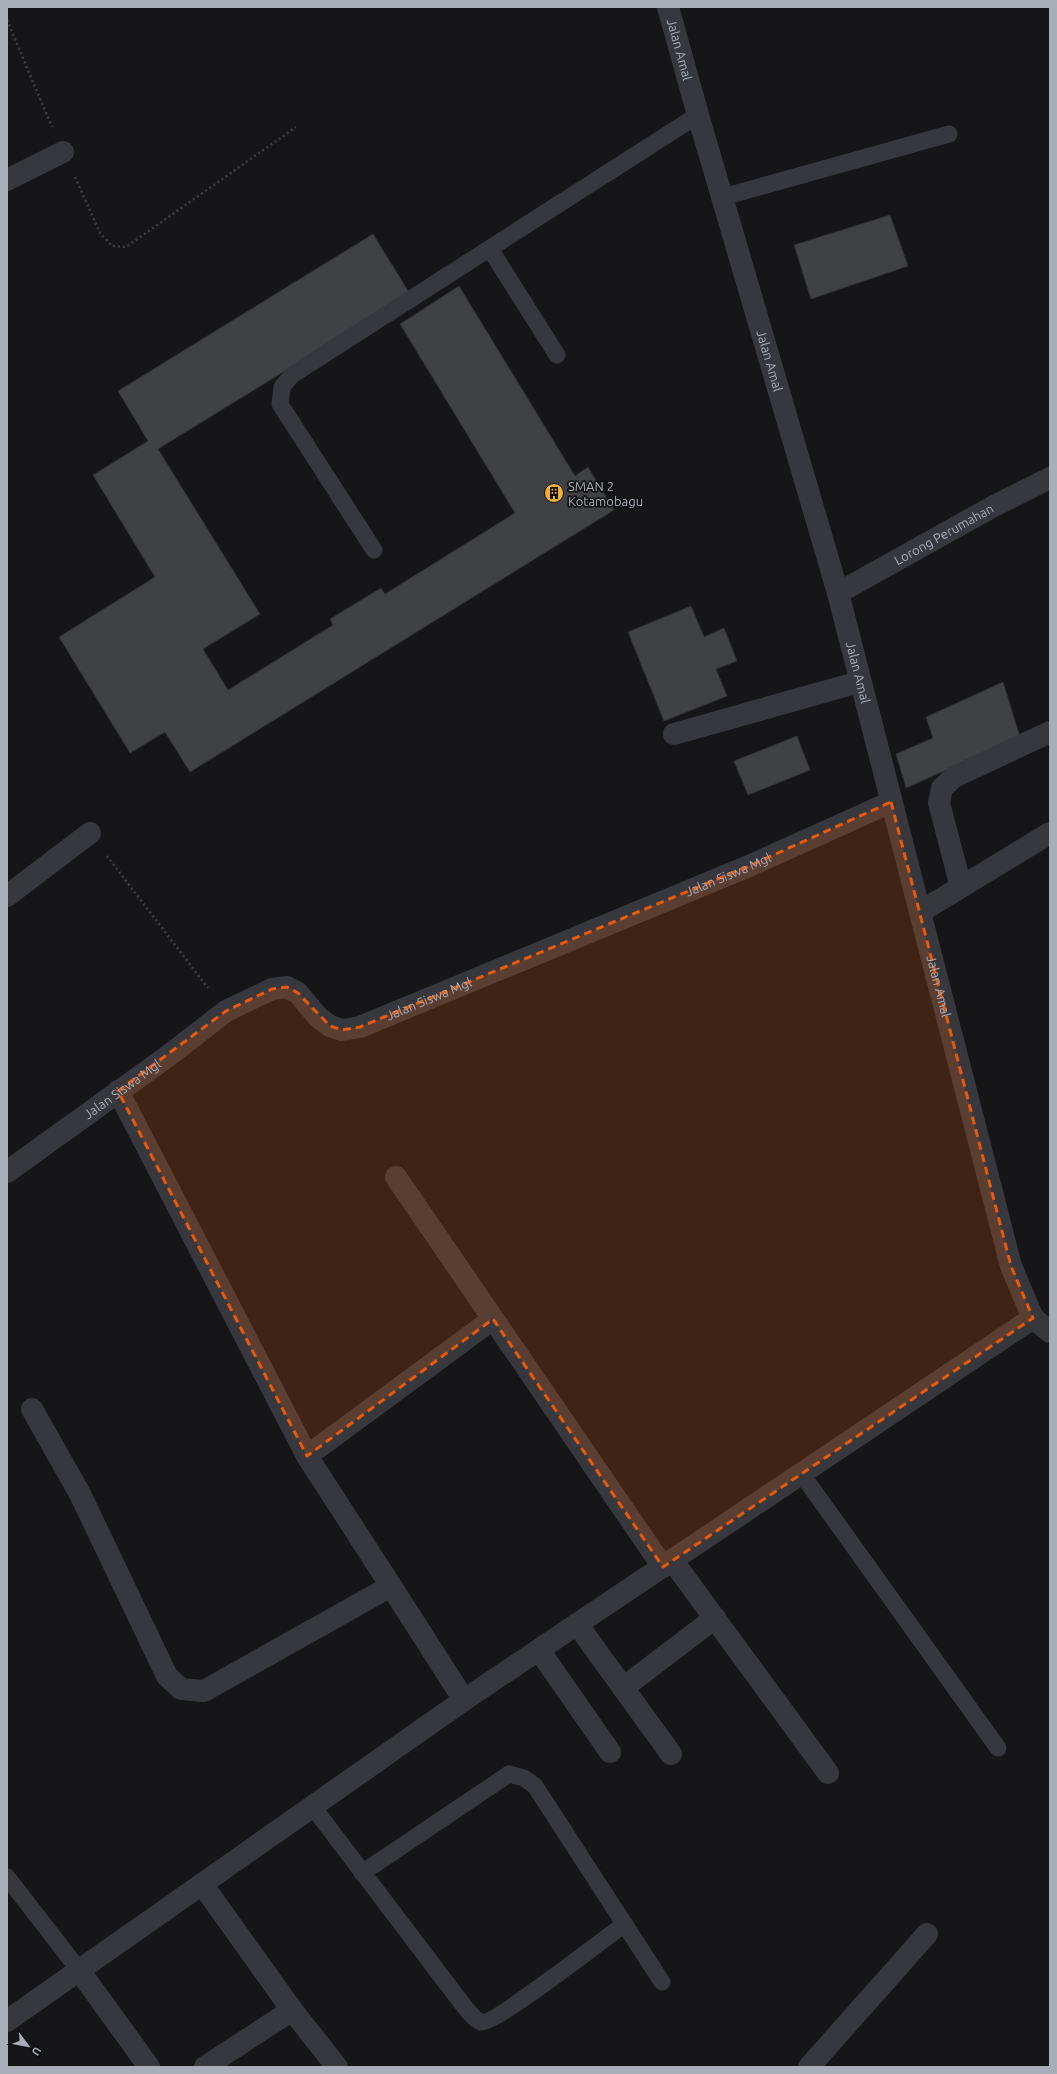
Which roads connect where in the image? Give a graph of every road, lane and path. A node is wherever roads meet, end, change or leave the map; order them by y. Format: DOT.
graph roads {
  1 [pos="668,7"];
  2 [pos="7,20"];
  3 [pos="698,115"];
  4 [pos="296,127"];
  5 [pos="949,134"];
  6 [pos="63,152"];
  7 [pos="7,180"];
  8 [pos="723,197"];
  9 [pos="490,248"];
  10 [pos="557,355"];
  11 [pos="1050,478"];
  12 [pos="374,550"];
  13 [pos="838,593"];
  14 [pos="859,682"];
  15 [pos="1050,732"];
  16 [pos="674,734"];
  17 [pos="891,802"];
  18 [pos="90,833"];
  19 [pos="1050,833"];
  20 [pos="961,887"];
  21 [pos="7,896"];
  22 [pos="920,912"];
  23 [pos="226,1011"];
  24 [pos="118,1091"];
  25 [pos="7,1172"];
  26 [pos="396,1176"];
  27 [pos="1033,1318"];
  28 [pos="493,1319"];
  29 [pos="1050,1332"];
  30 [pos="32,1409"];
  31 [pos="307,1456"];
  32 [pos="801,1473"];
  33 [pos="667,1563"];
  34 [pos="391,1586"];
  35 [pos="715,1618"];
  36 [pos="577,1624"];
  37 [pos="538,1650"];
  38 [pos="623,1688"];
  39 [pos="464,1700"];
  40 [pos="998,1748"];
  41 [pos="610,1752"];
  42 [pos="671,1754"];
  43 [pos="828,1773"];
  44 [pos="313,1807"];
  45 [pos="362,1873"];
  46 [pos="7,1878"];
  47 [pos="202,1884"];
  48 [pos="625,1924"];
  49 [pos="927,1934"];
  50 [pos="79,1970"];
  51 [pos="662,1982"];
  52 [pos="292,2010"];
  53 [pos="7,2021"];
  54 [pos="149,2067"];
  55 [pos="204,2067"];
  56 [pos="337,2067"];
  57 [pos="809,2067"];
  1 -- 3 [label="street, Jalan Amal"];
  2 -- 6 [label="path"];
  3 -- 8 [label="street, Jalan Amal"];
  3 -- 9 [label="lane"];
  4 -- 6 [label="path"];
  5 -- 8 [label="lane"];
  6 -- 7 [label="street"];
  8 -- 13 [label="street, Jalan Amal"];
  9 -- 10 [label="lane"];
  9 -- 12 [label="lane"];
  11 -- 13 [label="street, Lorong Perumahan"];
  13 -- 14 [label="street, Jalan Amal"];
  14 -- 16 [label="street"];
  14 -- 17 [label="street, Jalan Amal"];
  15 -- 20 [label="street"];
  17 -- 22 [label="street, Jalan Amal"];
  17 -- 23 [label="street, Jalan Siswa Mgl"];
  18 -- 21 [label="street"];
  18 -- 23 [label="path"];
  19 -- 20 [label="street"];
  20 -- 22 [label="street"];
  22 -- 27 [label="street, Jalan Amal"];
  23 -- 24 [label="street, Jalan Siswa Mgl"];
  24 -- 25 [label="street, Jalan Siswa Mgl"];
  24 -- 31 [label="street"];
  26 -- 28 [label="street"];
  27 -- 29 [label="street, Jalan Amal"];
  27 -- 32 [label="street"];
  28 -- 31 [label="street"];
  28 -- 33 [label="street"];
  30 -- 34 [label="street"];
  31 -- 34 [label="street"];
  32 -- 33 [label="street"];
  32 -- 40 [label="lane"];
  33 -- 35 [label="street"];
  33 -- 36 [label="street"];
  34 -- 39 [label="street"];
  35 -- 38 [label="street"];
  35 -- 43 [label="street"];
  36 -- 37 [label="street"];
  36 -- 38 [label="street"];
  37 -- 39 [label="street"];
  37 -- 41 [label="street"];
  38 -- 42 [label="street"];
  39 -- 44 [label="street"];
  44 -- 45 [label="lane"];
  44 -- 47 [label="street"];
  45 -- 48 [label="lane"];
  45 -- 48 [label="lane"];
  46 -- 50 [label="lane"];
  47 -- 50 [label="street"];
  47 -- 52 [label="street"];
  48 -- 51 [label="lane"];
  49 -- 57 [label="street"];
  50 -- 53 [label="street"];
  50 -- 54 [label="street"];
  52 -- 55 [label="street"];
  52 -- 56 [label="street"];
}
